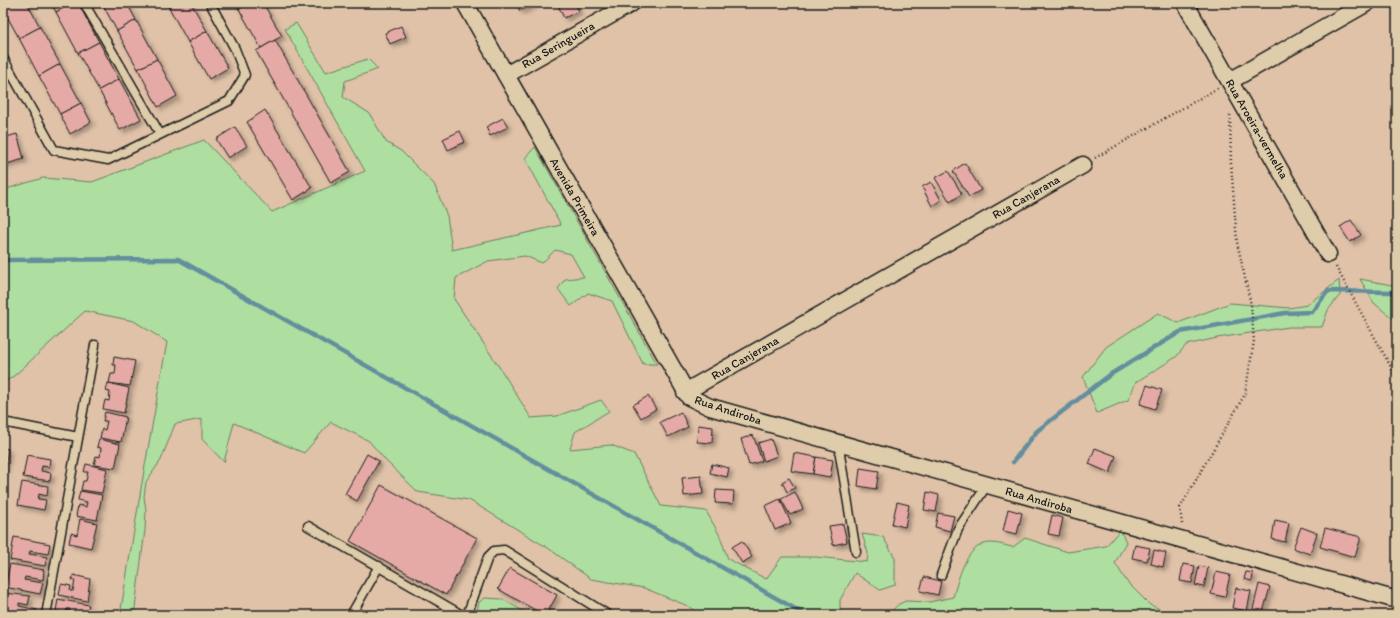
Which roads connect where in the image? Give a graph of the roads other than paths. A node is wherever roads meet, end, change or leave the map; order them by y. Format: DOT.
graph roads {
  1 [pos="84,3"];
  2 [pos="210,3"];
  3 [pos="465,3"];
  4 [pos="632,3"];
  5 [pos="1185,3"];
  6 [pos="1367,3"];
  7 [pos="3,58"];
  8 [pos="506,75"];
  9 [pos="1230,81"];
  10 [pos="160,134"];
  11 [pos="1083,165"];
  12 [pos="1328,254"];
  13 [pos="95,345"];
  14 [pos="685,392"];
  15 [pos="3,422"];
  16 [pos="78,437"];
  17 [pos="842,444"];
  18 [pos="987,485"];
  19 [pos="308,526"];
  20 [pos="856,552"];
  21 [pos="379,566"];
  22 [pos="940,575"];
  23 [pos="1397,600"];
  24 [pos="46,615"];
  25 [pos="351,615"];
  26 [pos="462,615"];
  27 [pos="467,615"];
  28 [pos="608,615"];
  1 -- 10 [label="lane"];
  2 -- 10 [label="lane"];
  3 -- 8 [label="street, Avenida Primeira"];
  4 -- 8 [label="street, Rua Seringueira"];
  5 -- 9 [label="street, Rua Aroeira-vermelha"];
  6 -- 9 [label="street"];
  7 -- 10 [label="lane"];
  8 -- 14 [label="street, Avenida Primeira"];
  9 -- 12 [label="street, Rua Aroeira-vermelha"];
  11 -- 14 [label="street, Rua Canjerana"];
  13 -- 16 [label="lane"];
  14 -- 17 [label="street, Rua Andiroba"];
  15 -- 16 [label="lane"];
  16 -- 24 [label="lane"];
  17 -- 18 [label="street, Rua Andiroba"];
  17 -- 20 [label="lane"];
  18 -- 22 [label="lane"];
  18 -- 23 [label="street, Rua Andiroba"];
  19 -- 21 [label="lane"];
  21 -- 25 [label="lane"];
  21 -- 26 [label="lane"];
  27 -- 28 [label="lane"];
}
